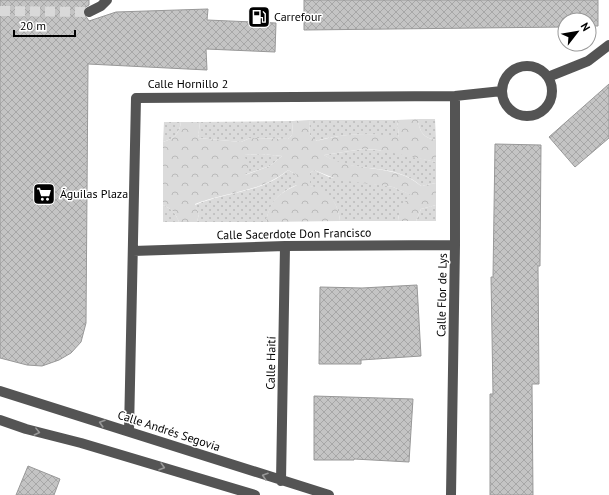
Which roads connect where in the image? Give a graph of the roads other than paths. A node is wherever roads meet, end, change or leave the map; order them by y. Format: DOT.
graph roads {
  1 [pos="107,0"];
  2 [pos="88,12"];
  3 [pos="609,45"];
  4 [pos="548,76"];
  5 [pos="502,91"];
  6 [pos="455,96"];
  7 [pos="455,245"];
  8 [pos="285,246"];
  9 [pos="133,251"];
  10 [pos="0,391"];
  11 [pos="0,420"];
  12 [pos="129,431"];
  13 [pos="281,481"];
  14 [pos="255,495"];
  15 [pos="329,495"];
  16 [pos="451,495"];
  1 -- 2 [label="street"];
  3 -- 4 [label="street"];
  4 -- 5 [label="street"];
  4 -- 5 [label="street"];
  5 -- 6 [label="street, Calle Hornillo 2"];
  6 -- 7 [label="street, Calle Flor de Lys"];
  6 -- 9 [label="street, Calle Hornillo 2"];
  7 -- 8 [label="street, Calle Sacerdote Don Francisco"];
  7 -- 16 [label="street, Calle Flor de Lys"];
  8 -- 9 [label="street, Calle Sacerdote Don Francisco"];
  8 -- 13 [label="street, Calle Haití"];
  9 -- 12 [label="street, Calle Hornillo 2"];
  12 -- 10 [label="street, Calle Andrés Segovia, one-way"];
  11 -- 14 [label="street, one-way"];
  13 -- 12 [label="street, Calle Andrés Segovia, one-way"];
  13 -- 15 [label="street, Calle Andrés Segovia"];
}
